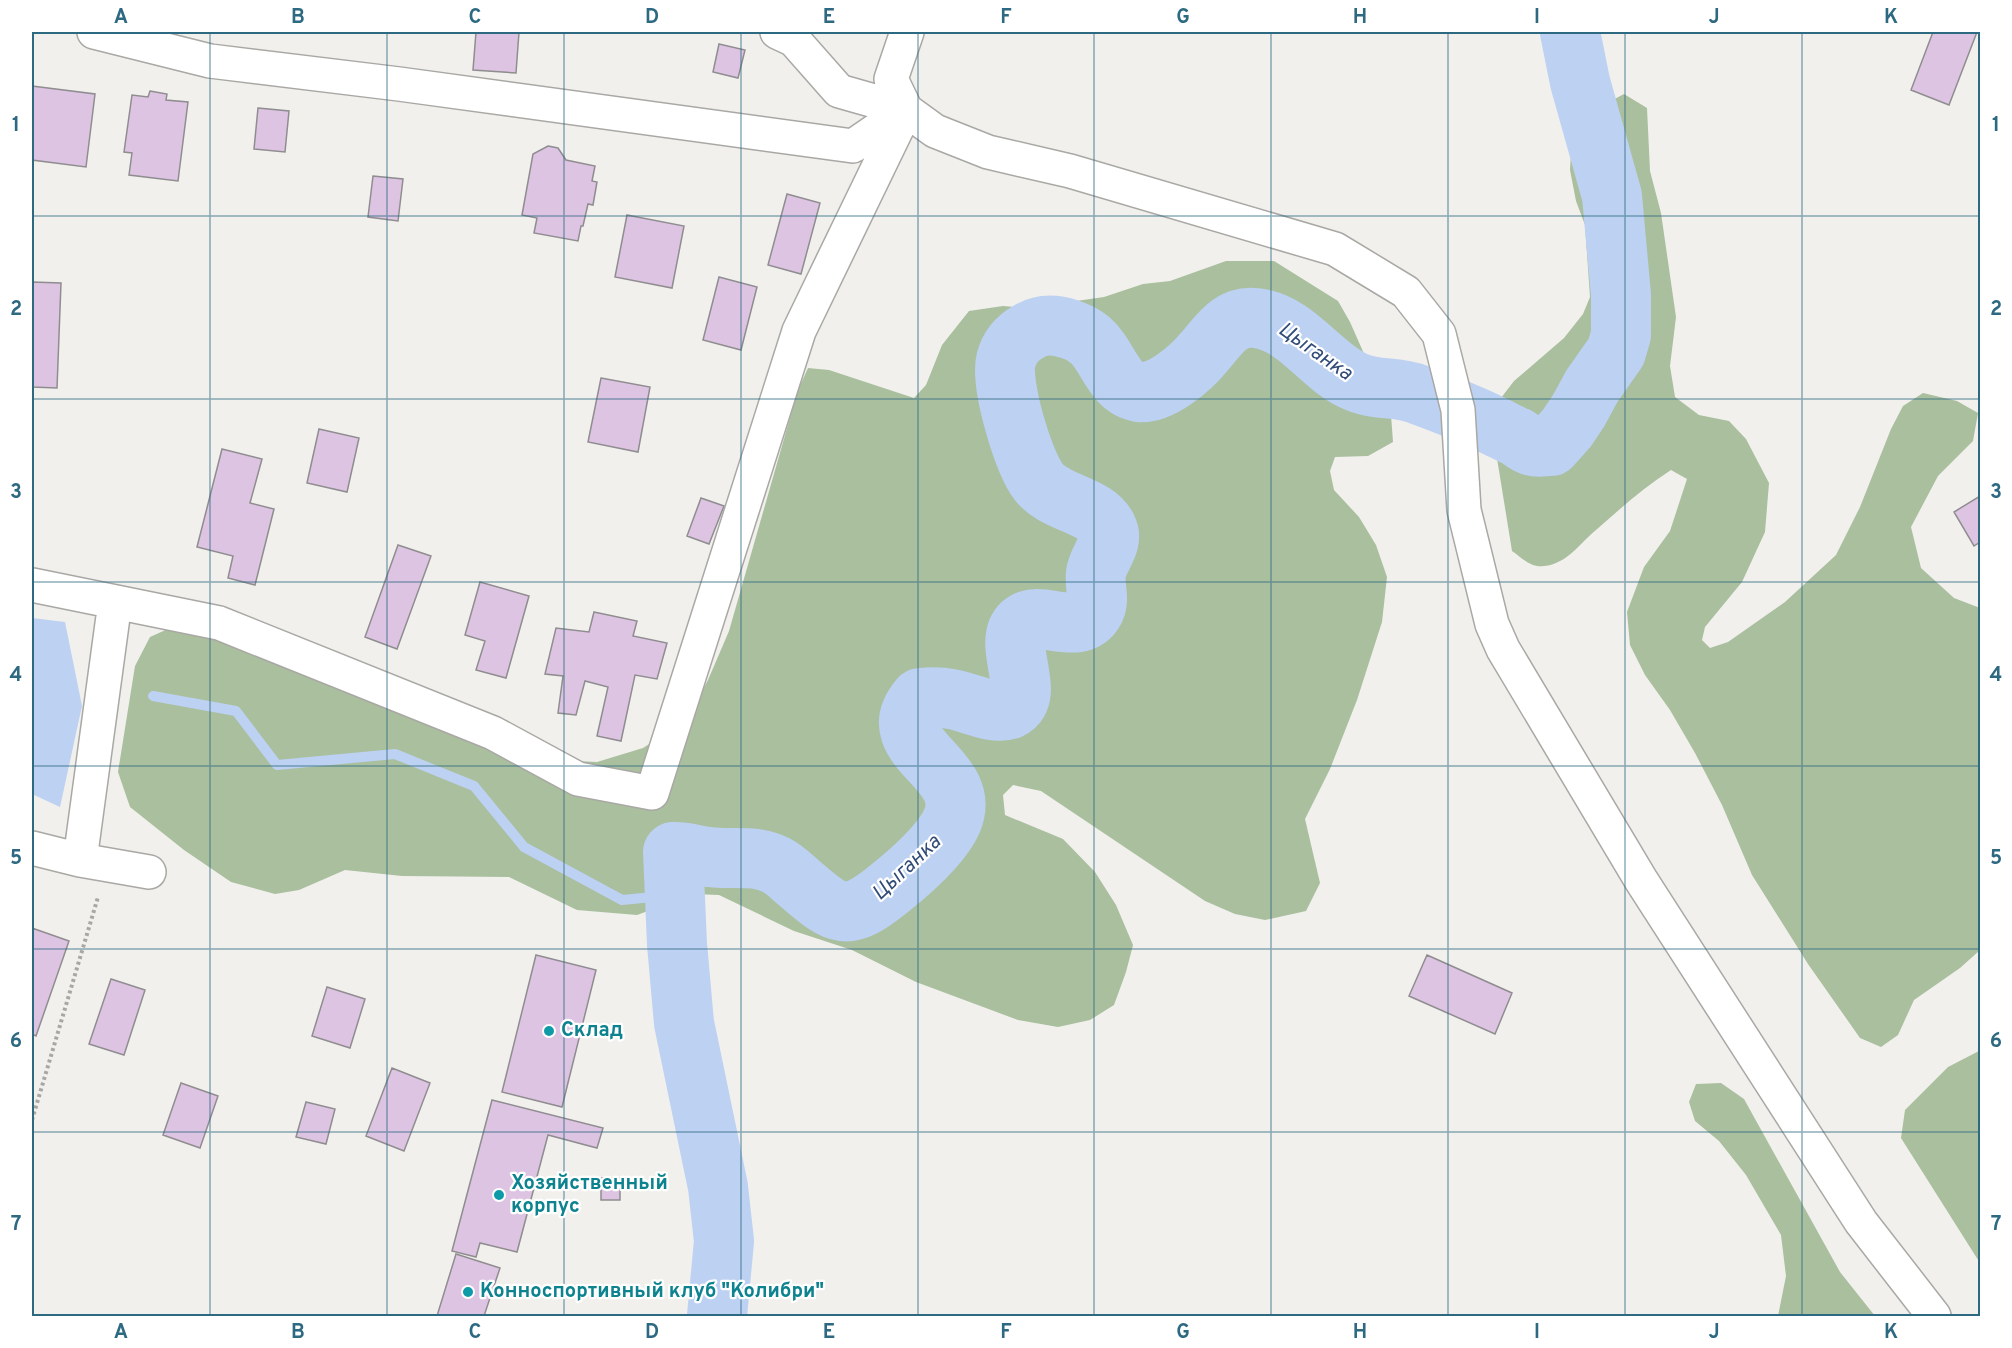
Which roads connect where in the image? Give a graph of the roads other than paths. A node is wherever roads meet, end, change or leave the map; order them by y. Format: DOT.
graph roads {
  1 [pos="94,32"];
  2 [pos="777,32"];
  3 [pos="907,32"];
  4 [pos="906,110"];
  5 [pos="32,585"];
  6 [pos="114,602"];
  7 [pos="32,848"];
  8 [pos="94,863"];
  9 [pos="149,872"];
  10 [pos="1934,1317"];
  1 -- 4 [label="street"];
  2 -- 4 [label="street"];
  3 -- 4 [label="street"];
  4 -- 6 [label="street"];
  4 -- 10 [label="street"];
  5 -- 6 [label="street"];
  6 -- 8 [label="street"];
  7 -- 8 [label="street"];
  8 -- 9 [label="street"];
}
